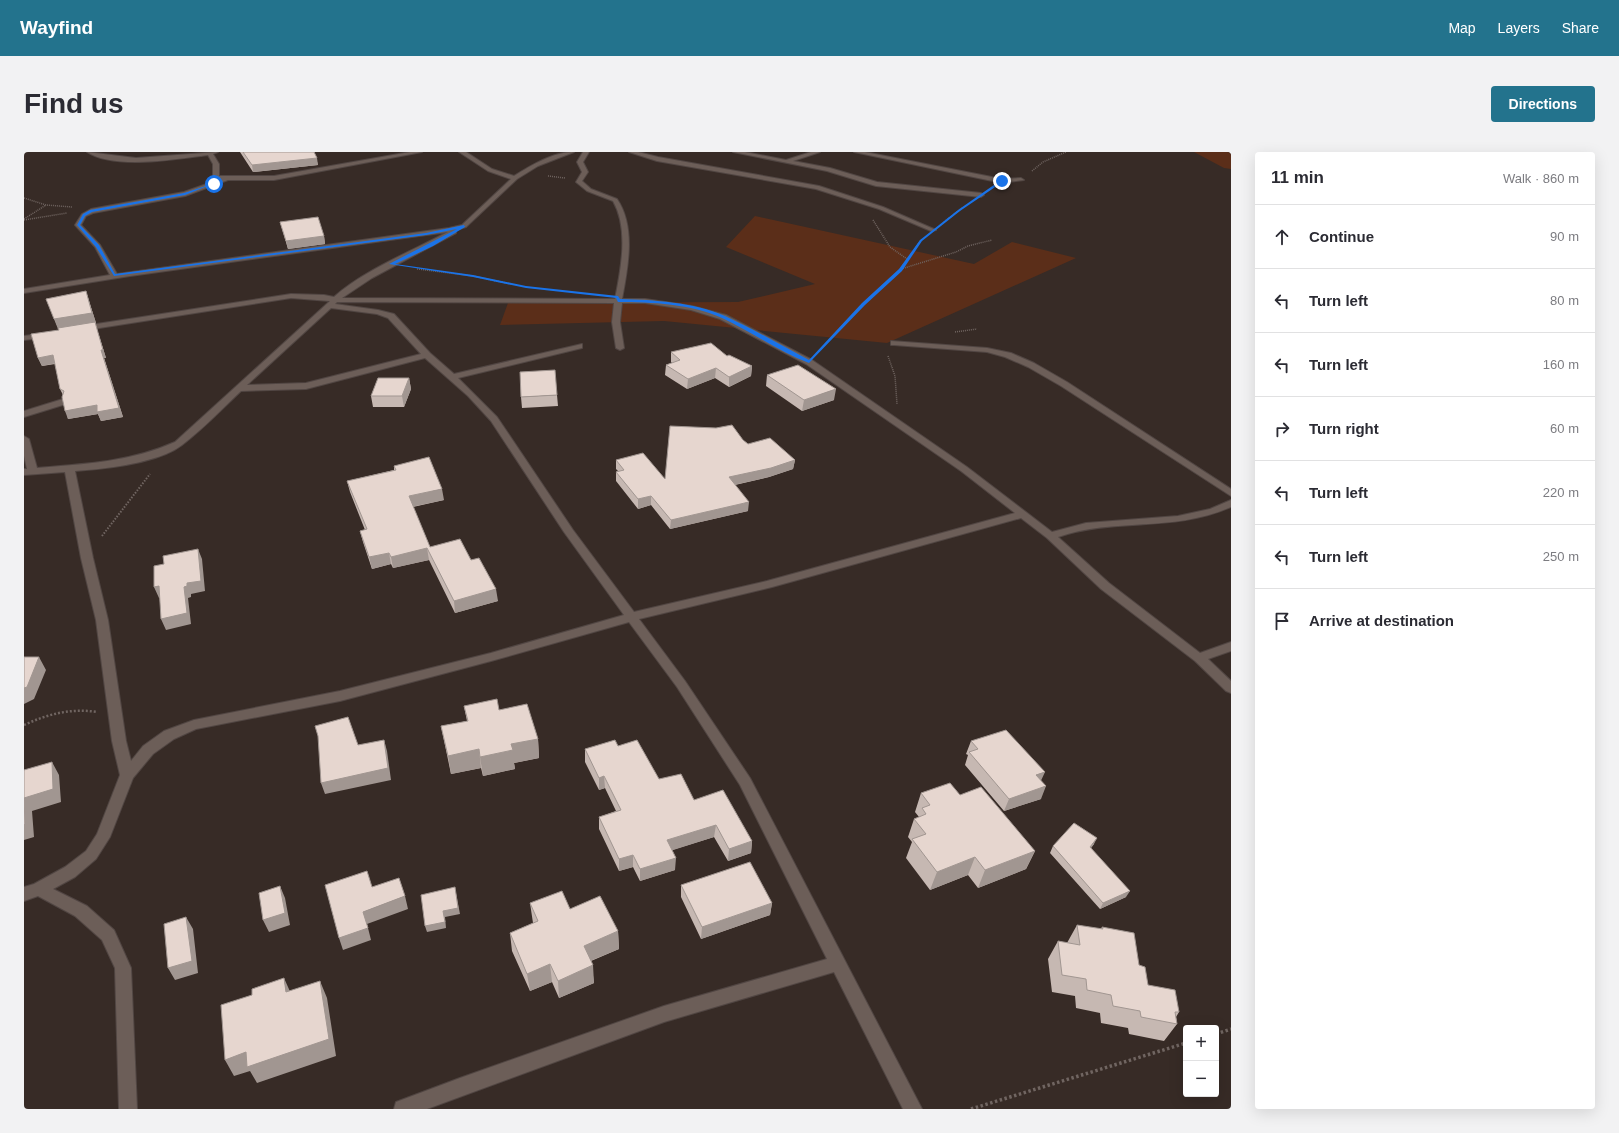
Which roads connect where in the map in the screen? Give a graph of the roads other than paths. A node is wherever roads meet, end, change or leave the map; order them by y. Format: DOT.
graph roads {
  1 [pos="90,152"];
  2 [pos="212,152"];
  3 [pos="420,152"];
  4 [pos="462,152"];
  5 [pos="571,152"];
  6 [pos="586,152"];
  7 [pos="632,152"];
  8 [pos="736,152"];
  9 [pos="817,152"];
  10 [pos="857,152"];
  11 [pos="784,160"];
  12 [pos="515,178"];
  13 [pos="226,179"];
  14 [pos="1021,180"];
  15 [pos="981,195"];
  16 [pos="464,226"];
  17 [pos="933,230"];
  18 [pos="114,275"];
  19 [pos="24,291"];
  20 [pos="618,300"];
  21 [pos="333,303"];
  22 [pos="74,330"];
  23 [pos="51,334"];
  24 [pos="24,338"];
  25 [pos="894,343"];
  26 [pos="579,346"];
  27 [pos="620,348"];
  28 [pos="427,355"];
  29 [pos="452,377"];
  30 [pos="239,388"];
  31 [pos="63,402"];
  32 [pos="24,414"];
  33 [pos="24,439"];
  34 [pos="70,470"];
  35 [pos="29,471"];
  36 [pos="1231,493"];
  37 [pos="1231,503"];
  38 [pos="1024,514"];
  39 [pos="1051,536"];
  40 [pos="630,617"];
  41 [pos="1231,646"];
  42 [pos="1199,658"];
  43 [pos="1231,688"];
  44 [pos="127,775"];
  45 [pos="32,891"];
  46 [pos="838,963"];
  47 [pos="128,1109"];
  48 [pos="403,1109"];
  49 [pos="913,1109"];
  1 -- 2 [label="street"];
  2 -- 13 [label="street"];
  3 -- 13 [label="street"];
  4 -- 12 [label="street"];
  5 -- 12 [label="street"];
  6 -- 20 [label="street"];
  7 -- 17 [label="street"];
  8 -- 11 [label="street"];
  9 -- 11 [label="street"];
  10 -- 14 [label="street"];
  11 -- 15 [label="street"];
  12 -- 16 [label="street"];
  13 -- 18 [label="street"];
  16 -- 18 [label="street"];
  16 -- 21 [label="street"];
  18 -- 19 [label="street"];
  20 -- 21 [label="street"];
  20 -- 27 [label="street"];
  20 -- 38 [label="street"];
  21 -- 22 [label="street"];
  21 -- 28 [label="street"];
  21 -- 30 [label="street"];
  23 -- 24 [label="street"];
  25 -- 36 [label="street"];
  26 -- 29 [label="street"];
  28 -- 29 [label="street"];
  28 -- 30 [label="street"];
  29 -- 40 [label="street"];
  30 -- 34 [label="street"];
  31 -- 32 [label="street"];
  33 -- 35 [label="street"];
  34 -- 35 [label="street"];
  34 -- 44 [label="street"];
  37 -- 39 [label="street"];
  38 -- 39 [label="street"];
  38 -- 40 [label="street"];
  39 -- 42 [label="street"];
  40 -- 44 [label="street"];
  40 -- 46 [label="street"];
  41 -- 42 [label="street"];
  42 -- 43 [label="street"];
  44 -- 45 [label="street"];
  45 -- 47 [label="street"];
  46 -- 48 [label="street"];
  46 -- 49 [label="street"];
}
